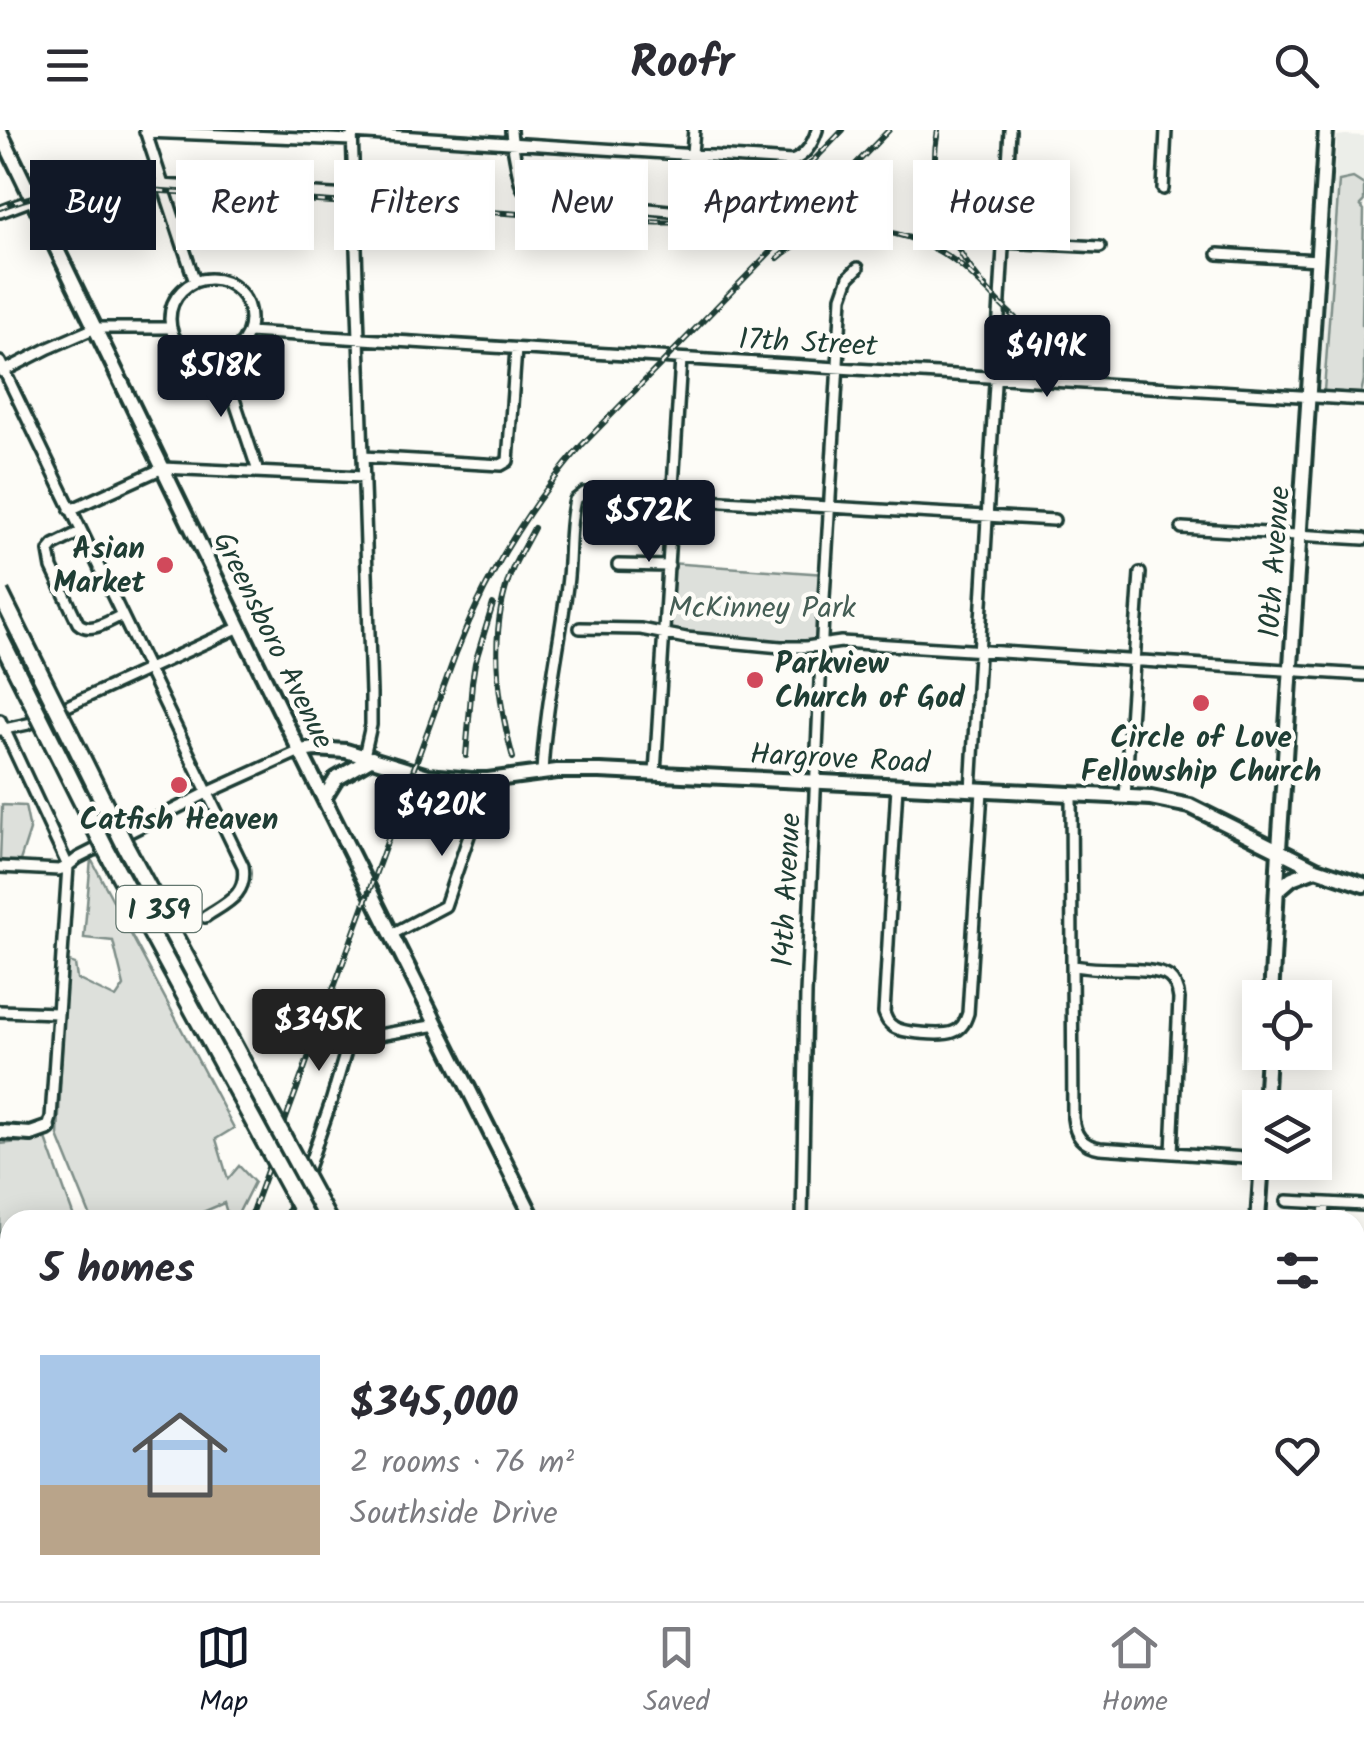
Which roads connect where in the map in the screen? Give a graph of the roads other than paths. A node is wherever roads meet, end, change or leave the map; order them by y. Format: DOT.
graph roads {
  1 [pos="511,130"];
  2 [pos="694,130"];
  3 [pos="817,130"];
  4 [pos="1010,130"];
  5 [pos="1166,130"];
  6 [pos="1326,130"];
  7 [pos="145,131"];
  8 [pos="0,132"];
  9 [pos="352,135"];
  10 [pos="511,143"];
  11 [pos="692,154"];
  12 [pos="352,160"];
  13 [pos="1008,160"];
  14 [pos="156,186"];
  15 [pos="162,186"];
  16 [pos="1163,189"];
  17 [pos="30,193"];
  18 [pos="334,197"];
  19 [pos="0,212"];
  20 [pos="1070,245"];
  21 [pos="1100,247"];
  22 [pos="57,250"];
  23 [pos="355,250"];
  24 [pos="1003,250"];
  25 [pos="1218,254"];
  26 [pos="1318,260"];
  27 [pos="858,268"];
  28 [pos="195,282"];
  29 [pos="95,328"];
  30 [pos="172,328"];
  31 [pos="248,332"];
  32 [pos="358,340"];
  33 [pos="516,349"];
  34 [pos="220,357"];
  35 [pos="681,359"];
  36 [pos="1,369"];
  37 [pos="838,369"];
  38 [pos="995,378"];
  39 [pos="1310,397"];
  40 [pos="1364,400"];
  41 [pos="363,457"];
  42 [pos="163,468"];
  43 [pos="258,471"];
  44 [pos="364,477"];
  45 [pos="672,498"];
  46 [pos="829,506"];
  47 [pos="70,510"];
  48 [pos="986,516"];
  49 [pos="1054,520"];
  50 [pos="1182,528"];
  51 [pos="80,532"];
  52 [pos="1301,536"];
  53 [pos="1364,539"];
  54 [pos="618,564"];
  55 [pos="669,566"];
  56 [pos="1140,573"];
  57 [pos="0,593"];
  58 [pos="120,616"];
  59 [pos="240,628"];
  60 [pos="580,628"];
  61 [pos="664,634"];
  62 [pos="0,638"];
  63 [pos="821,646"];
  64 [pos="979,651"];
  65 [pos="1135,661"];
  66 [pos="148,669"];
  67 [pos="1292,670"];
  68 [pos="1364,675"];
  69 [pos="2,727"];
  70 [pos="300,751"];
  71 [pos="368,757"];
  72 [pos="542,773"];
  73 [pos="654,774"];
  74 [pos="488,780"];
  75 [pos="816,782"];
  76 [pos="897,786"];
  77 [pos="976,790"];
  78 [pos="207,793"];
  79 [pos="1071,795"];
  80 [pos="325,797"];
  81 [pos="1125,797"];
  82 [pos="1278,849"];
  83 [pos="68,866"];
  84 [pos="0,867"];
  85 [pos="1316,869"];
  86 [pos="1364,885"];
  87 [pos="1277,891"];
  88 [pos="206,917"];
  89 [pos="392,934"];
  90 [pos="1072,965"];
  91 [pos="1272,980"];
  92 [pos="0,1011"];
  93 [pos="57,1013"];
  94 [pos="436,1025"];
  95 [pos="48,1128"];
  96 [pos="0,1132"];
  97 [pos="1172,1152"];
  98 [pos="1242,1159"];
  99 [pos="1260,1180"];
  100 [pos="1287,1201"];
  101 [pos="1325,1204"];
  102 [pos="1364,1205"];
  103 [pos="293,1210"];
  104 [pos="301,1210"];
  105 [pos="323,1210"];
  106 [pos="529,1210"];
  107 [pos="802,1210"];
  108 [pos="1259,1210"];
  109 [pos="1325,1210"];
  1 -- 10 [label="street"];
  2 -- 11 [label="street"];
  3 -- 11 [label="street"];
  4 -- 13 [label="street"];
  5 -- 16 [label="street"];
  6 -- 26 [label="main road, 10th Avenue"];
  7 -- 9 [label="street"];
  7 -- 15 [label="street"];
  8 -- 17 [label="main road, Greensboro Avenue"];
  9 -- 10 [label="street"];
  9 -- 12 [label="street"];
  10 -- 11 [label="street"];
  10 -- 11 [label="street"];
  14 -- 15 [label="street"];
  15 -- 18 [label="street"];
  15 -- 28 [label="street"];
  17 -- 19 [label="street"];
  20 -- 21 [label="street"];
  22 -- 29 [label="main road, Greensboro Avenue"];
  23 -- 32 [label="street"];
  24 -- 38 [label="street"];
  25 -- 26 [label="street"];
  26 -- 39 [label="main road, 10th Avenue"];
  27 -- 37 [label="street, 14th Avenue"];
  28 -- 30 [label="street"];
  28 -- 31 [label="street"];
  29 -- 30 [label="street"];
  29 -- 36 [label="street"];
  29 -- 42 [label="main road, Greensboro Avenue"];
  30 -- 34 [label="street"];
  31 -- 32 [label="street, 17th Street"];
  31 -- 34 [label="street"];
  32 -- 33 [label="street, 17th Street"];
  32 -- 41 [label="street"];
  33 -- 35 [label="street, 17th Street"];
  33 -- 41 [label="street"];
  34 -- 43 [label="street"];
  35 -- 37 [label="street, 17th Street"];
  35 -- 45 [label="street"];
  36 -- 47 [label="street"];
  37 -- 38 [label="street, 17th Street"];
  37 -- 46 [label="street, 14th Avenue"];
  38 -- 39 [label="street, 17th Street"];
  38 -- 48 [label="street"];
  39 -- 40 [label="street, 17th Street"];
  39 -- 52 [label="main road, 10th Avenue"];
  41 -- 44 [label="street"];
  42 -- 43 [label="street"];
  42 -- 47 [label="street"];
  42 -- 59 [label="main road, Greensboro Avenue"];
  43 -- 44 [label="street"];
  44 -- 71 [label="street"];
  45 -- 46 [label="street"];
  45 -- 55 [label="street"];
  45 -- 72 [label="street"];
  46 -- 48 [label="street"];
  46 -- 63 [label="street, 14th Avenue"];
  47 -- 51 [label="street"];
  48 -- 49 [label="street"];
  48 -- 64 [label="street"];
  50 -- 52 [label="street"];
  51 -- 58 [label="street"];
  51 -- 58 [label="street"];
  52 -- 53 [label="street"];
  52 -- 67 [label="main road, 10th Avenue"];
  54 -- 55 [label="street"];
  55 -- 61 [label="street"];
  56 -- 65 [label="street"];
  57 -- 105 [label="highway, I 359, bridge"];
  58 -- 66 [label="street"];
  59 -- 66 [label="street"];
  59 -- 70 [label="main road, Greensboro Avenue"];
  60 -- 61 [label="street"];
  61 -- 63 [label="street"];
  61 -- 73 [label="street"];
  62 -- 104 [label="highway, I 359, bridge"];
  63 -- 64 [label="street"];
  63 -- 75 [label="street, 14th Avenue"];
  64 -- 65 [label="street"];
  64 -- 77 [label="street"];
  65 -- 67 [label="street"];
  65 -- 81 [label="street"];
  66 -- 69 [label="street"];
  66 -- 78 [label="street"];
  67 -- 68 [label="street"];
  67 -- 82 [label="main road, 10th Avenue"];
  69 -- 83 [label="street"];
  70 -- 71 [label="main road, Hargrove Road"];
  70 -- 78 [label="street"];
  70 -- 80 [label="main road, Greensboro Avenue"];
  71 -- 74 [label="main road, Hargrove Road"];
  71 -- 80 [label="main road"];
  72 -- 73 [label="main road, Hargrove Road"];
  72 -- 74 [label="main road, Hargrove Road"];
  73 -- 75 [label="main road, Hargrove Road"];
  74 -- 89 [label="street"];
  75 -- 76 [label="main road, Hargrove Road"];
  75 -- 107 [label="street, 14th Avenue"];
  76 -- 77 [label="main road, Hargrove Road"];
  76 -- 77 [label="street"];
  77 -- 79 [label="main road, Hargrove Road"];
  78 -- 83 [label="street"];
  78 -- 88 [label="street"];
  79 -- 81 [label="main road, Hargrove Road"];
  79 -- 90 [label="street"];
  80 -- 89 [label="main road, Greensboro Avenue"];
  81 -- 82 [label="main road, Hargrove Road"];
  82 -- 85 [label="main road, Hargrove Road"];
  82 -- 87 [label="main road, 10th Avenue"];
  83 -- 84 [label="street"];
  83 -- 93 [label="street"];
  85 -- 86 [label="main road, Hargrove Road"];
  85 -- 87 [label="main road"];
  87 -- 91 [label="main road, 10th Avenue"];
  89 -- 94 [label="main road, Greensboro Avenue"];
  90 -- 97 [label="street"];
  90 -- 97 [label="street"];
  92 -- 93 [label="street"];
  93 -- 95 [label="street"];
  94 -- 103 [label="street"];
  94 -- 106 [label="main road, Greensboro Avenue"];
  95 -- 96 [label="main road"];
  97 -- 98 [label="street"];
  99 -- 108 [label="main road"];
  100 -- 101 [label="street"];
  101 -- 102 [label="street"];
  101 -- 109 [label="street"];
}
